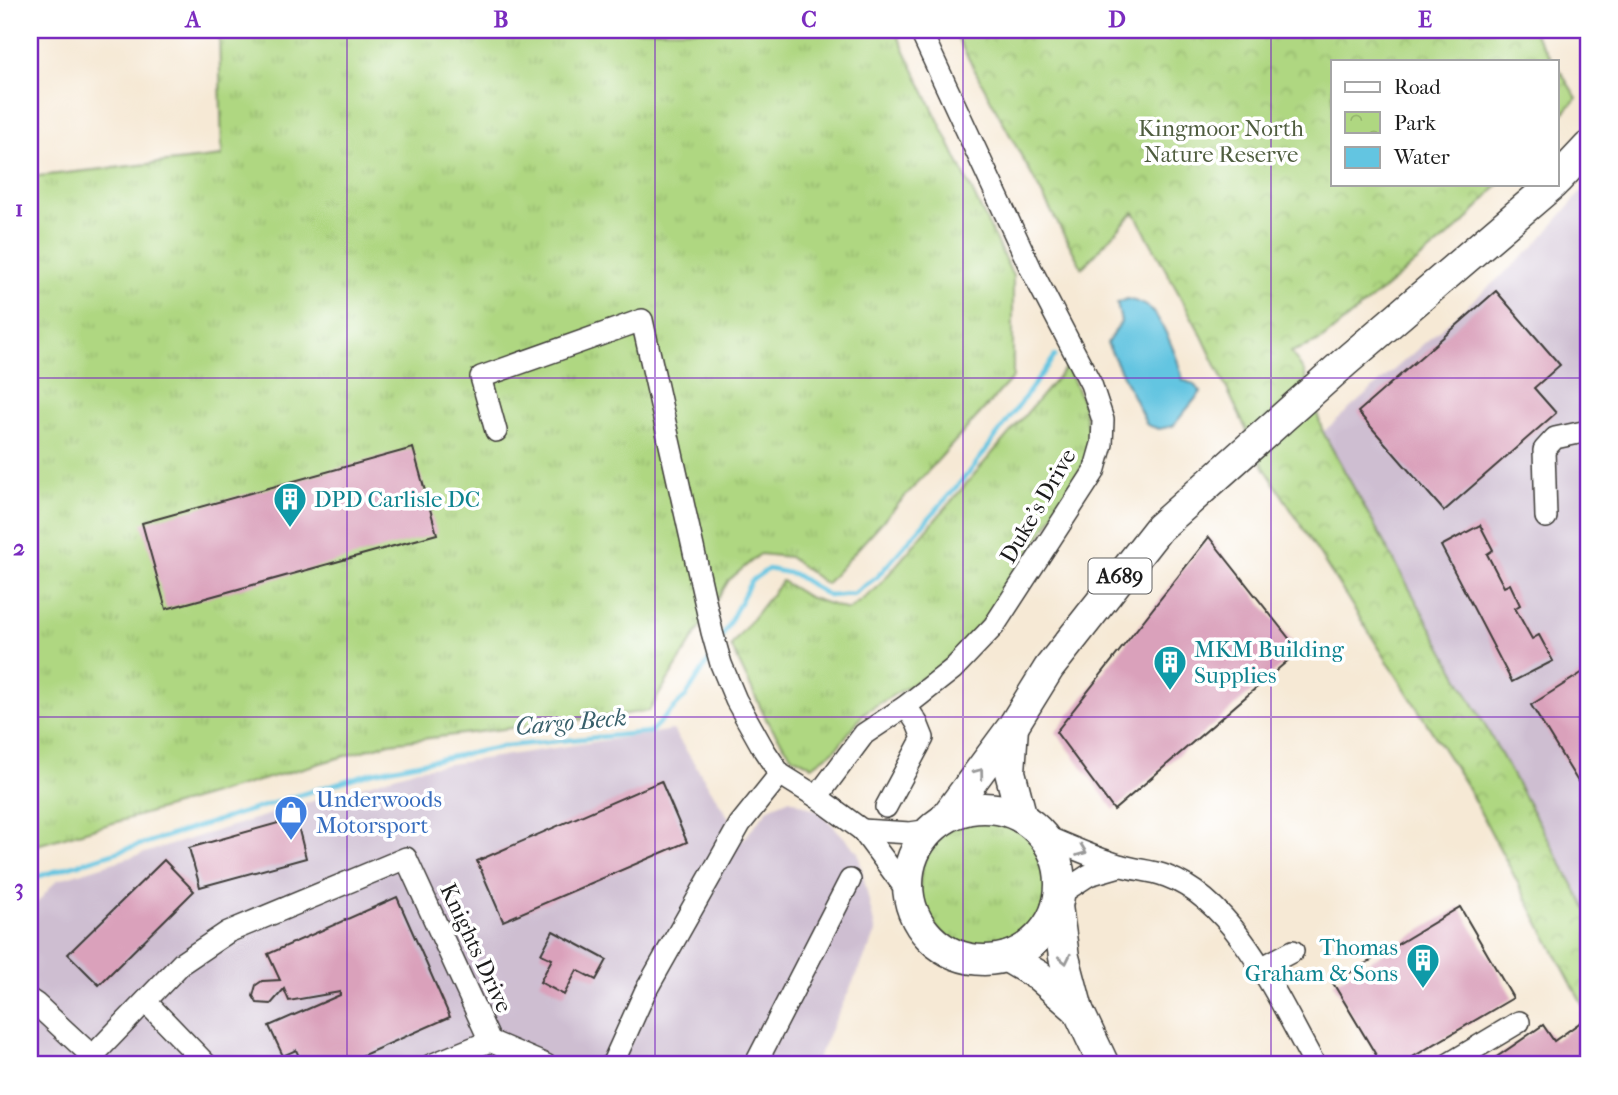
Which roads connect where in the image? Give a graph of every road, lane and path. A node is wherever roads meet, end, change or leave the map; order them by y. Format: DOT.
graph roads {
  1 [pos="920,30"];
  2 [pos="1588,147"];
  3 [pos="1558,179"];
  4 [pos="1550,186"];
  5 [pos="496,431"];
  6 [pos="1588,431"];
  7 [pos="1546,517"];
  8 [pos="906,706"];
  9 [pos="1013,726"];
  10 [pos="780,774"];
  11 [pos="817,797"];
  12 [pos="887,807"];
  13 [pos="938,824"];
  14 [pos="1033,827"];
  15 [pos="862,830"];
  16 [pos="1120,866"];
  17 [pos="850,880"];
  18 [pos="908,892"];
  19 [pos="1058,900"];
  20 [pos="1293,951"];
  21 [pos="1007,957"];
  22 [pos="1261,968"];
  23 [pos="30,1000"];
  24 [pos="146,1002"];
  25 [pos="1078,1010"];
  26 [pos="1519,1023"];
  27 [pos="489,1041"];
  28 [pos="88,1061"];
  29 [pos="540,1064"];
  30 [pos="207,1065"];
  31 [pos="431,1065"];
  32 [pos="612,1065"];
  33 [pos="755,1065"];
  34 [pos="1104,1065"];
  35 [pos="1315,1065"];
  36 [pos="1447,1065"];
  1 -- 8 [label="street, Duke's Drive"];
  2 -- 3 [label="highway, A689"];
  4 -- 9 [label="highway, A689"];
  5 -- 10 [label="street"];
  6 -- 7 [label="street"];
  8 -- 11 [label="street, Duke's Drive"];
  8 -- 12 [label="street"];
  13 -- 9 [label="highway, A689, one-way"];
  9 -- 14 [label="highway, A689"];
  10 -- 11 [label="street"];
  10 -- 32 [label="street"];
  11 -- 15 [label="street"];
  13 -- 14 [label="highway"];
  13 -- 15 [label="street"];
  13 -- 18 [label="highway, A689"];
  14 -- 16 [label="street, one-way"];
  14 -- 19 [label="highway, A689"];
  15 -- 18 [label="street"];
  16 -- 19 [label="street"];
  16 -- 22 [label="street"];
  17 -- 33 [label="street"];
  18 -- 21 [label="highway, A689"];
  19 -- 21 [label="highway, A689"];
  19 -- 25 [label="highway, A689, one-way"];
  20 -- 22 [label="street"];
  21 -- 25 [label="highway, A689"];
  22 -- 35 [label="street"];
  23 -- 28 [label="street"];
  24 -- 27 [label="street, Knights Drive"];
  24 -- 28 [label="street"];
  24 -- 30 [label="street"];
  25 -- 34 [label="highway, A689"];
  26 -- 36 [label="street"];
  27 -- 29 [label="street, Knights Drive"];
  27 -- 31 [label="street"];
}
